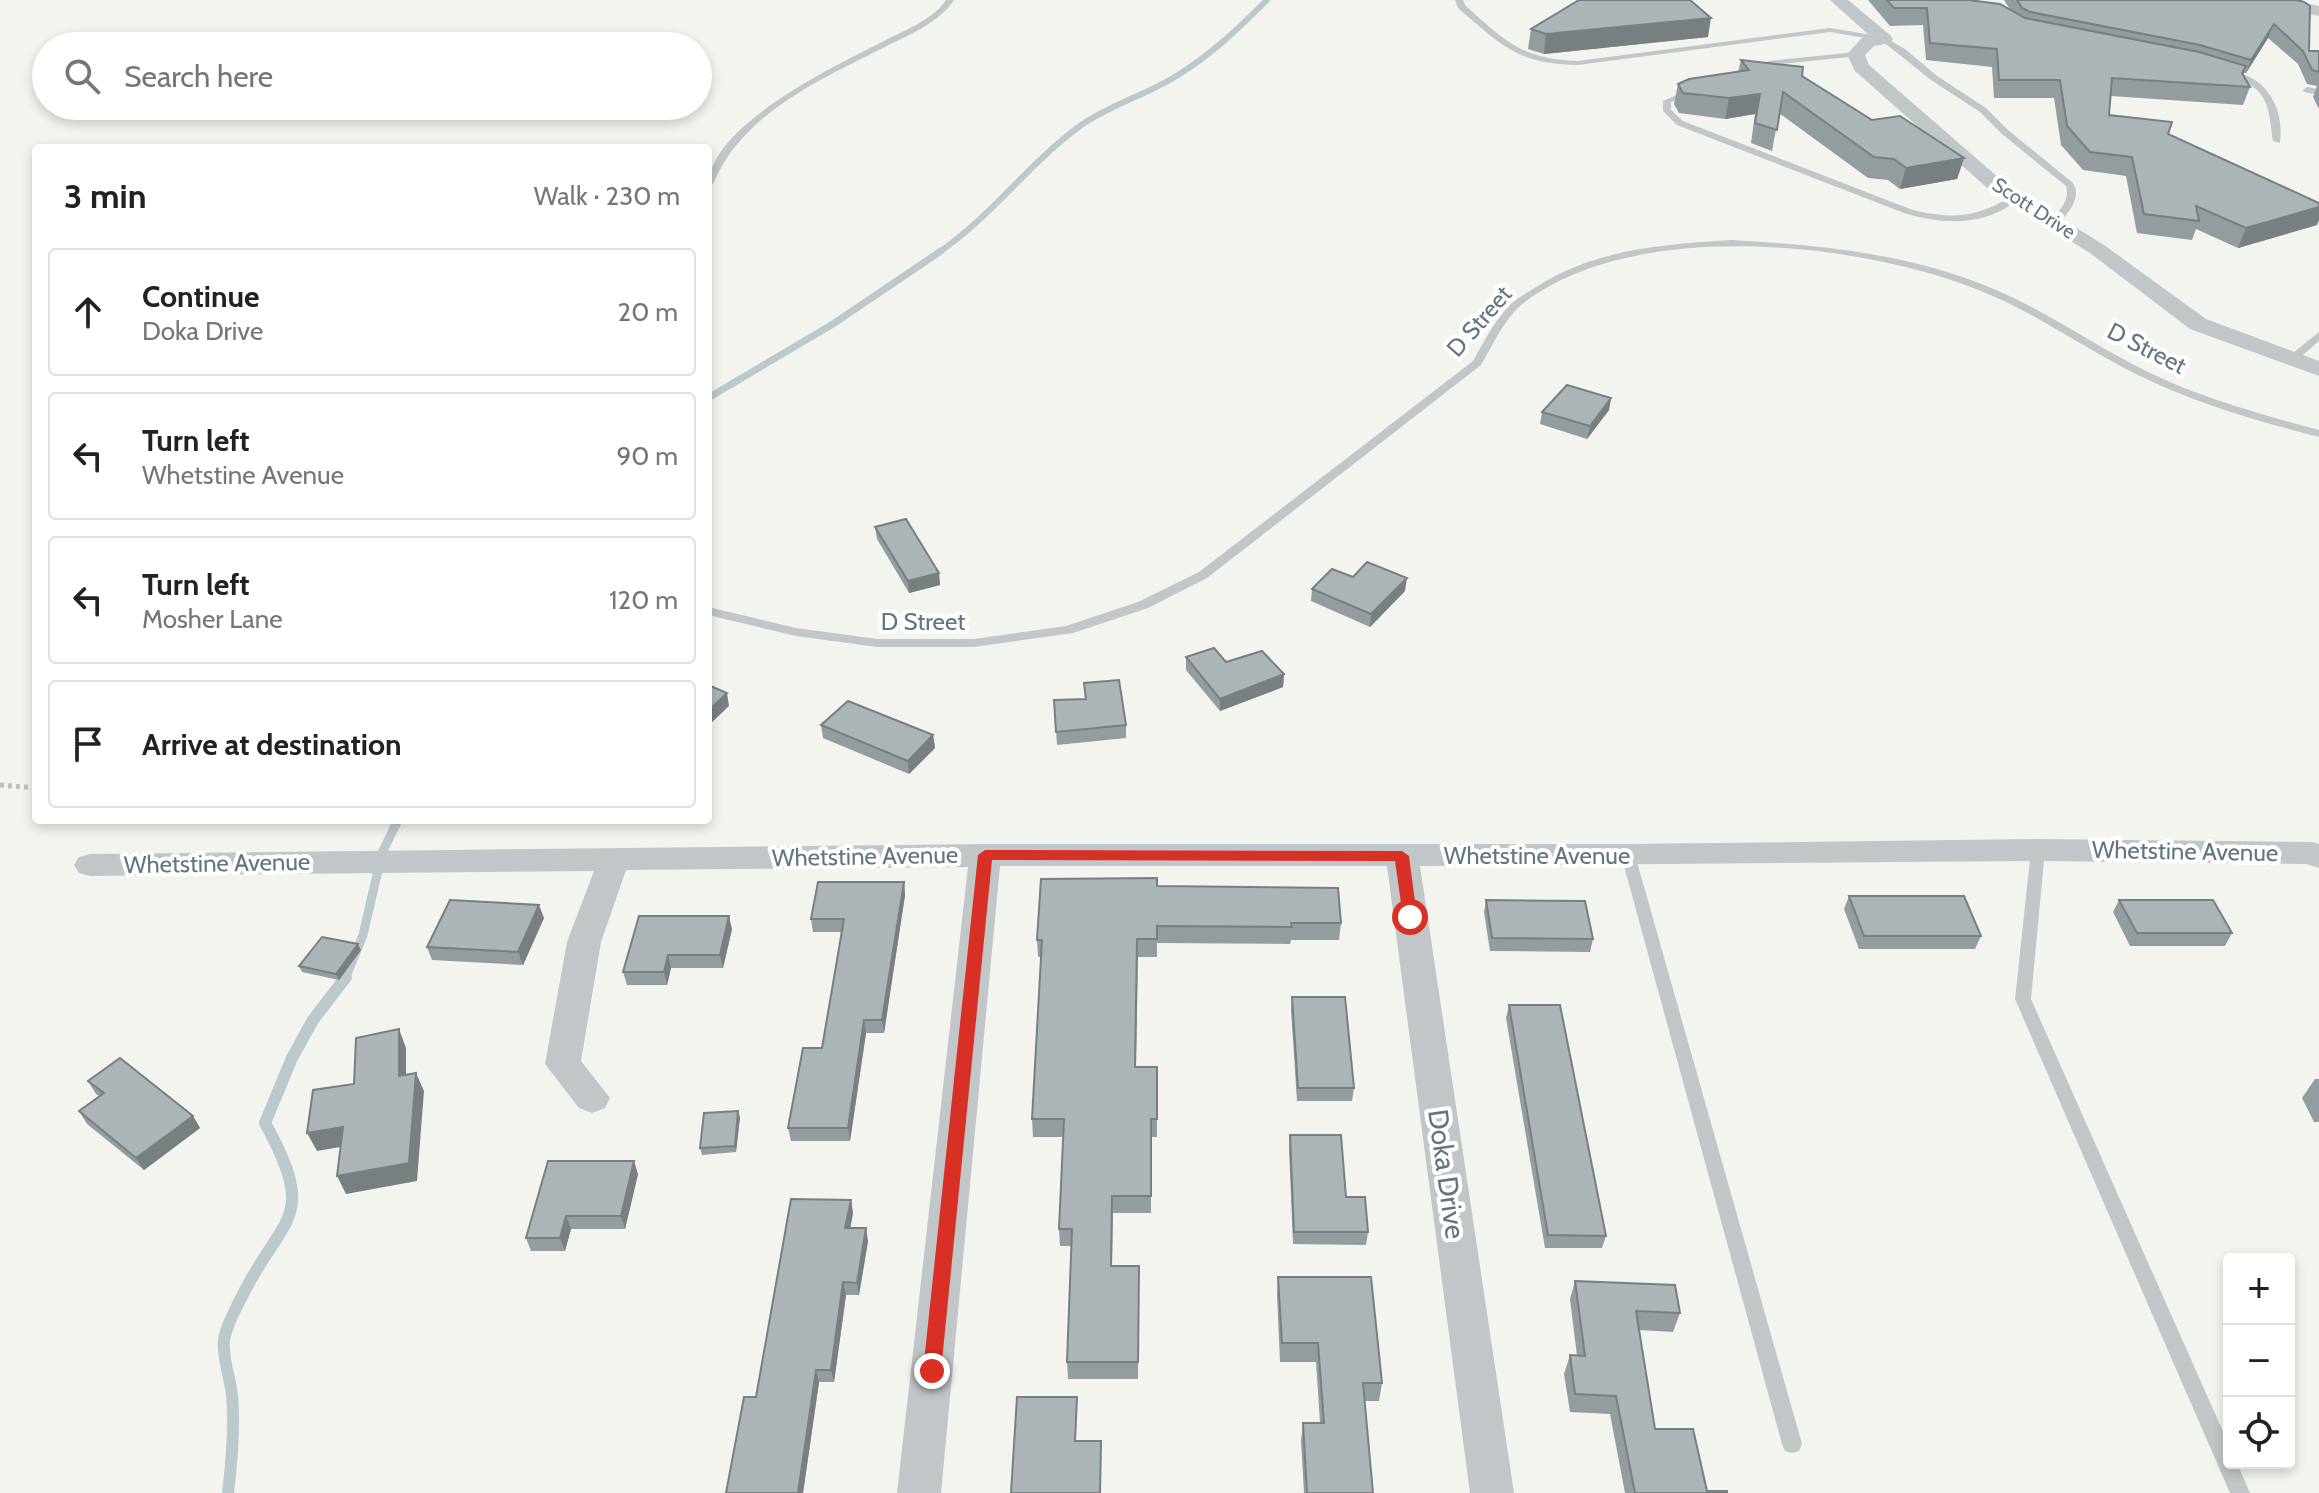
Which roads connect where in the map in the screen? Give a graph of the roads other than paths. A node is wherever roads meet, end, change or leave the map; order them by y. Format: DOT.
graph roads {
  1 [pos="950,0"];
  2 [pos="1459,0"];
  3 [pos="1838,0"];
  4 [pos="2267,0"];
  5 [pos="2319,11"];
  6 [pos="1884,39"];
  7 [pos="1856,54"];
  8 [pos="2222,72"];
  9 [pos="1736,76"];
  10 [pos="1702,88"];
  11 [pos="2307,90"];
  12 [pos="2319,92"];
  13 [pos="2277,141"];
  14 [pos="712,176"];
  15 [pos="2015,198"];
  16 [pos="2055,223"];
  17 [pos="2319,335"];
  18 [pos="2292,359"];
  19 [pos="2319,369"];
  20 [pos="2319,434"];
  21 [pos="712,612"];
  22 [pos="2038,850"];
  23 [pos="985,855"];
  24 [pos="1628,855"];
  25 [pos="2316,855"];
  26 [pos="1402,856"];
  27 [pos="614,859"];
  28 [pos="90,865"];
  29 [pos="592,1098"];
  30 [pos="1792,1444"];
  31 [pos="919,1493"];
  32 [pos="1492,1493"];
  33 [pos="2240,1493"];
  1 -- 14 [label="lane"];
  2 -- 6 [label="lane"];
  3 -- 6 [label="street"];
  4 -- 5 [label="street"];
  6 -- 7 [label="street"];
  6 -- 16 [label="lane"];
  7 -- 9 [label="lane"];
  7 -- 15 [label="street, Scott Drive"];
  8 -- 13 [label="lane"];
  10 -- 15 [label="lane"];
  11 -- 12 [label="lane"];
  15 -- 16 [label="street, Scott Drive"];
  16 -- 18 [label="street, Scott Drive"];
  17 -- 18 [label="lane"];
  18 -- 19 [label="street, Scott Drive"];
  20 -- 21 [label="lane, D Street"];
  22 -- 24 [label="street, Whetstine Avenue"];
  22 -- 25 [label="street, Whetstine Avenue"];
  22 -- 33 [label="lane"];
  23 -- 26 [label="street, Whetstine Avenue"];
  23 -- 27 [label="street, Whetstine Avenue"];
  23 -- 31 [label="street"];
  24 -- 26 [label="street, Whetstine Avenue"];
  24 -- 30 [label="lane"];
  26 -- 32 [label="street, Doka Drive"];
  27 -- 28 [label="street, Whetstine Avenue"];
  27 -- 29 [label="street"];
}
